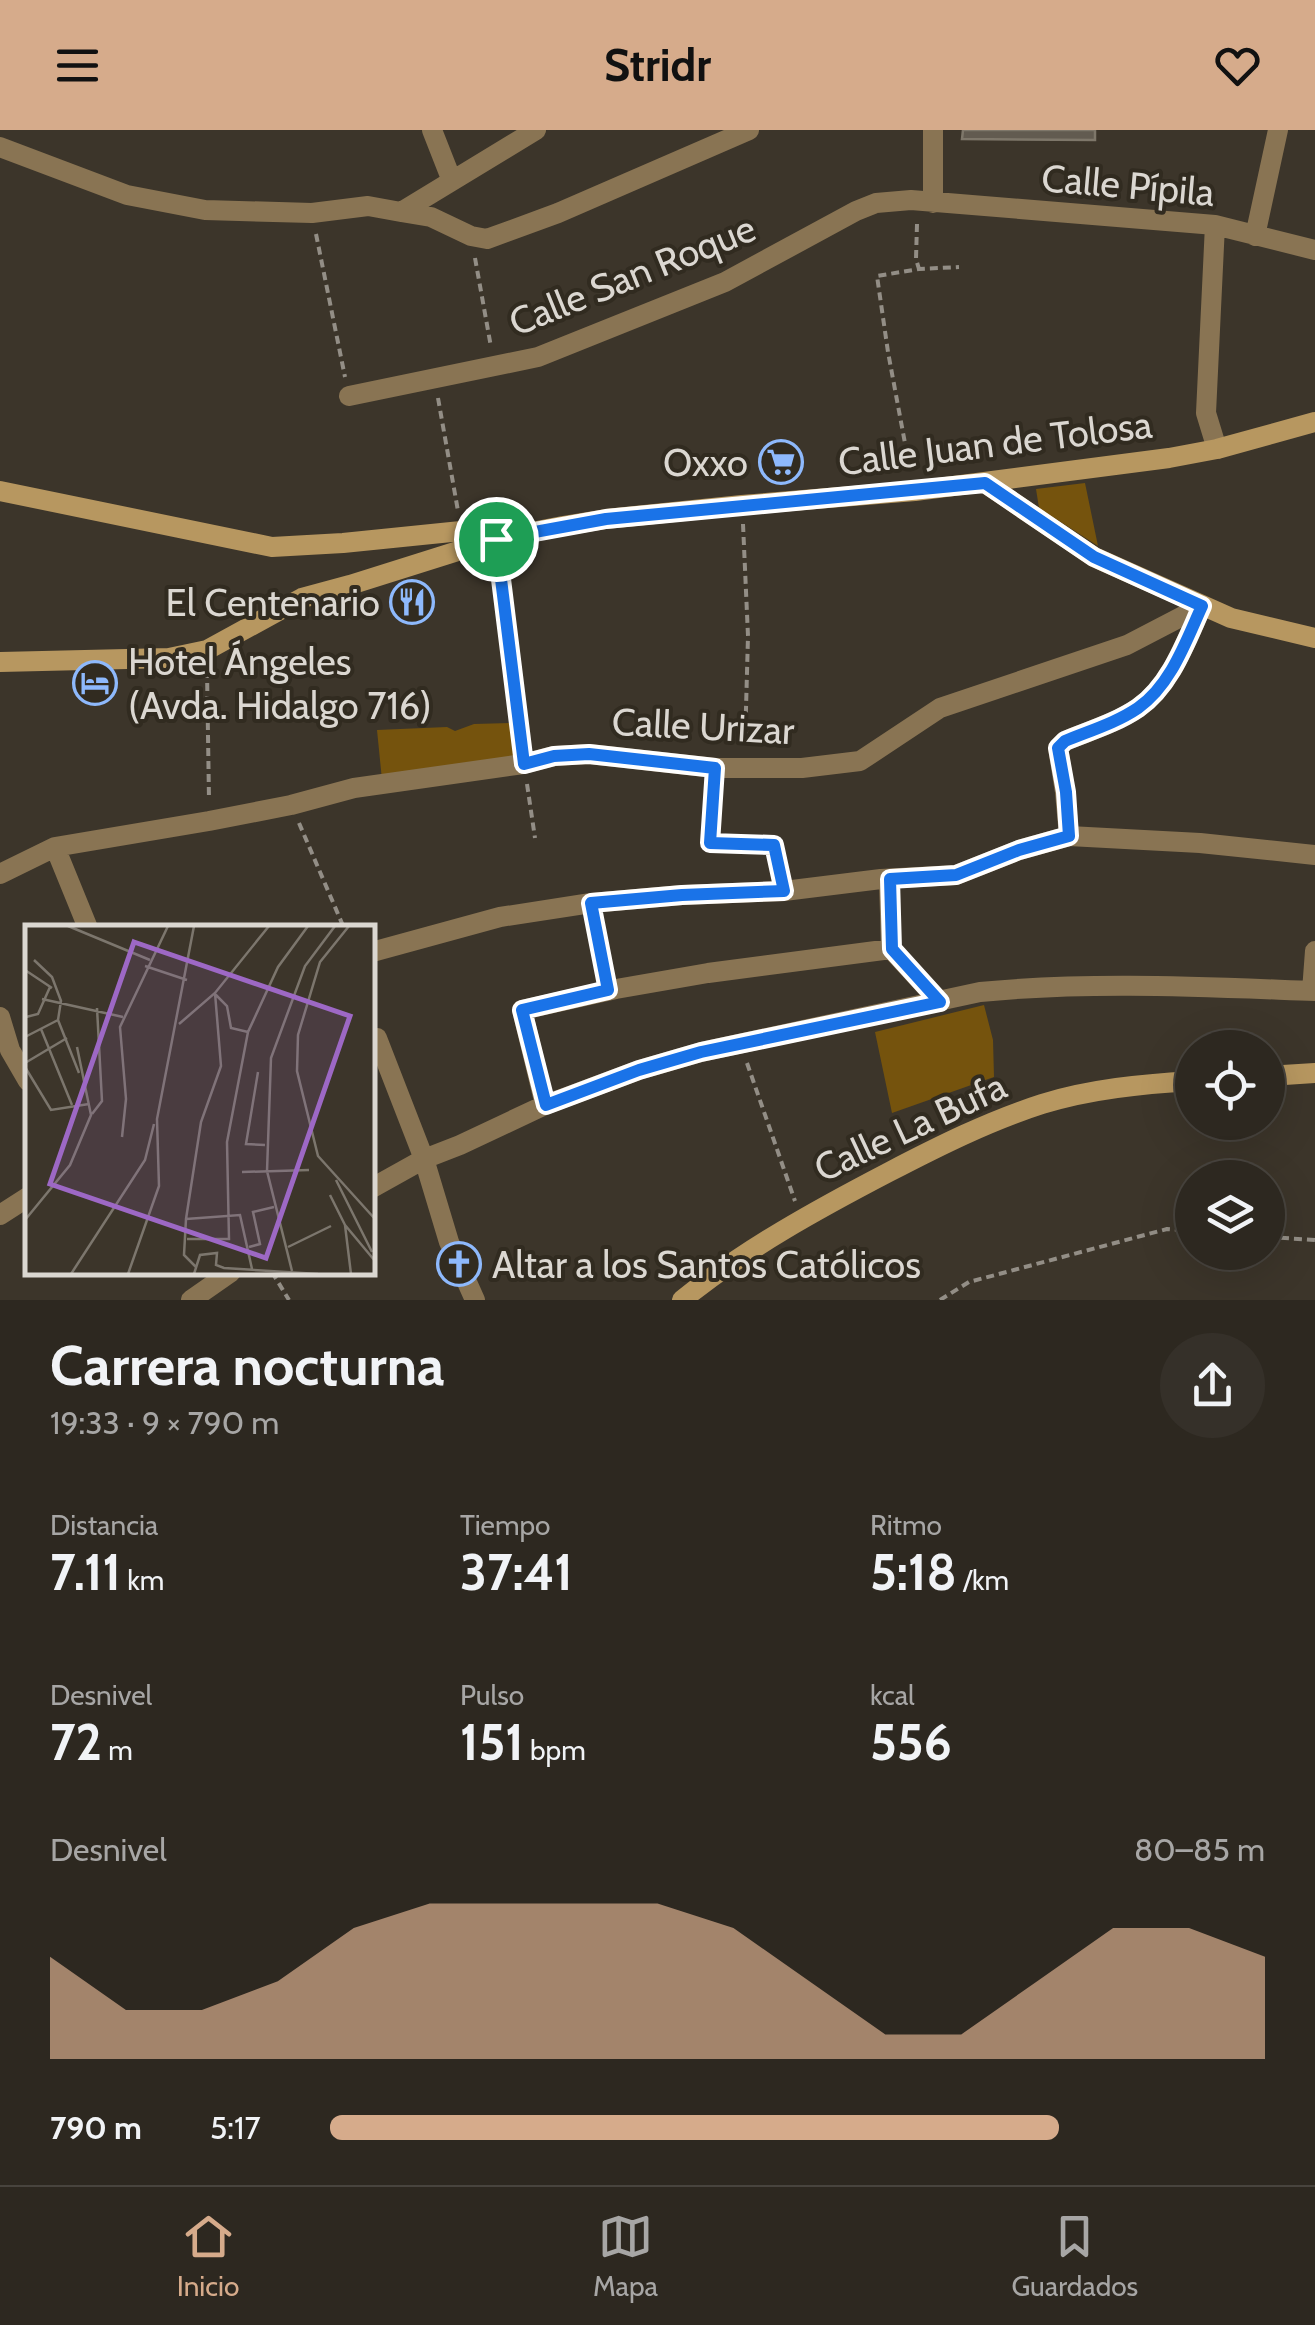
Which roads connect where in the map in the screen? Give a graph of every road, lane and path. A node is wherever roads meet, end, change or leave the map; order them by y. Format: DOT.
graph roads {
  1 [pos="432,130"];
  2 [pos="536,130"];
  3 [pos="749,130"];
  4 [pos="933,130"];
  5 [pos="1278,130"];
  6 [pos="0,146"];
  7 [pos="452,181"];
  8 [pos="925,202"];
  9 [pos="401,212"];
  10 [pos="312,213"];
  11 [pos="1215,225"];
  12 [pos="471,236"];
  13 [pos="1255,236"];
  14 [pos="1315,250"];
  15 [pos="959,266"];
  16 [pos="919,268"];
  17 [pos="495,366"];
  18 [pos="435,380"];
  19 [pos="349,396"];
  20 [pos="1315,422"];
  21 [pos="1216,449"];
  22 [pos="907,454"];
  23 [pos="985,483"];
  24 [pos="0,491"];
  25 [pos="742,505"];
  26 [pos="460,531"];
  27 [pos="496,539"];
  28 [pos="1202,606"];
  29 [pos="1315,638"];
  30 [pos="206,650"];
  31 [pos="0,662"];
  32 [pos="524,764"];
  33 [pos="715,768"];
  34 [pos="742,768"];
  35 [pos="291,804"];
  36 [pos="209,821"];
  37 [pos="1069,836"];
  38 [pos="535,838"];
  39 [pos="55,847"];
  40 [pos="1315,856"];
  41 [pos="0,874"];
  42 [pos="890,879"];
  43 [pos="784,891"];
  44 [pos="591,903"];
  45 [pos="87,925"];
  46 [pos="343,925"];
  47 [pos="892,949"];
  48 [pos="375,951"];
  49 [pos="1315,951"];
  50 [pos="608,990"];
  51 [pos="1313,991"];
  52 [pos="940,1002"];
  53 [pos="0,1016"];
  54 [pos="377,1038"];
  55 [pos="740,1045"];
  56 [pos="1315,1073"];
  57 [pos="1285,1075"];
  58 [pos="25,1077"];
  59 [pos="1175,1082"];
  60 [pos="546,1105"];
  61 [pos="424,1159"];
  62 [pos="375,1186"];
  63 [pos="25,1201"];
  64 [pos="0,1215"];
  65 [pos="801,1219"];
  66 [pos="1175,1230"];
  67 [pos="1285,1239"];
  68 [pos="1315,1240"];
  69 [pos="227,1275"];
  70 [pos="274,1275"];
  71 [pos="191,1300"];
  72 [pos="288,1300"];
  73 [pos="475,1300"];
  74 [pos="682,1300"];
  75 [pos="940,1300"];
  1 -- 7 [label="street"];
  2 -- 7 [label="street"];
  3 -- 12 [label="street"];
  4 -- 8 [label="street"];
  5 -- 13 [label="street"];
  6 -- 10 [label="street"];
  7 -- 9 [label="street"];
  8 -- 11 [label="street, Calle Pípila"];
  8 -- 16 [label="path"];
  8 -- 17 [label="street, Calle San Roque"];
  9 -- 10 [label="street"];
  9 -- 12 [label="street"];
  10 -- 19 [label="path"];
  11 -- 13 [label="street, Calle Pípila"];
  11 -- 21 [label="street"];
  12 -- 17 [label="path"];
  13 -- 14 [label="street, Calle Pípila"];
  15 -- 16 [label="path"];
  16 -- 22 [label="path"];
  17 -- 18 [label="street, Calle San Roque"];
  18 -- 19 [label="street, Calle San Roque"];
  18 -- 26 [label="path"];
  20 -- 21 [label="street, Calle Juan de Tolosa"];
  21 -- 23 [label="street, Calle Juan de Tolosa"];
  23 -- 25 [label="street, Calle Juan de Tolosa"];
  23 -- 28 [label="street"];
  24 -- 26 [label="street"];
  25 -- 27 [label="street, Calle Juan de Tolosa"];
  25 -- 34 [label="path"];
  26 -- 27 [label="street"];
  27 -- 30 [label="street, Calle Juan de Tolosa"];
  27 -- 32 [label="path"];
  28 -- 29 [label="street"];
  28 -- 34 [label="street, Calle Urizar"];
  28 -- 37 [label="street"];
  30 -- 31 [label="street, Calle Juan de Tolosa"];
  30 -- 36 [label="path"];
  32 -- 33 [label="street, Calle Urizar"];
  32 -- 35 [label="street, Calle Urizar"];
  32 -- 38 [label="path"];
  33 -- 34 [label="street, Calle Urizar"];
  33 -- 43 [label="path"];
  35 -- 36 [label="street, Calle Urizar"];
  35 -- 46 [label="path"];
  36 -- 39 [label="street, Calle Urizar"];
  37 -- 40 [label="street"];
  37 -- 42 [label="street"];
  39 -- 41 [label="street, Calle Urizar"];
  39 -- 45 [label="street"];
  42 -- 43 [label="street"];
  42 -- 47 [label="street"];
  43 -- 44 [label="street"];
  44 -- 48 [label="street"];
  44 -- 50 [label="path"];
  47 -- 50 [label="street"];
  47 -- 52 [label="street"];
  49 -- 51 [label="street"];
  50 -- 60 [label="street"];
  51 -- 52 [label="street"];
  52 -- 55 [label="street"];
  53 -- 58 [label="street"];
  54 -- 61 [label="street"];
  55 -- 60 [label="street"];
  55 -- 65 [label="path"];
  56 -- 57 [label="street"];
  59 -- 65 [label="street, Calle La Bufa"];
  60 -- 61 [label="street"];
  61 -- 62 [label="street"];
  61 -- 73 [label="street"];
  63 -- 64 [label="street"];
  65 -- 74 [label="street, Calle La Bufa"];
  66 -- 75 [label="path"];
  67 -- 68 [label="path"];
  69 -- 71 [label="street"];
  70 -- 72 [label="path"];
}
